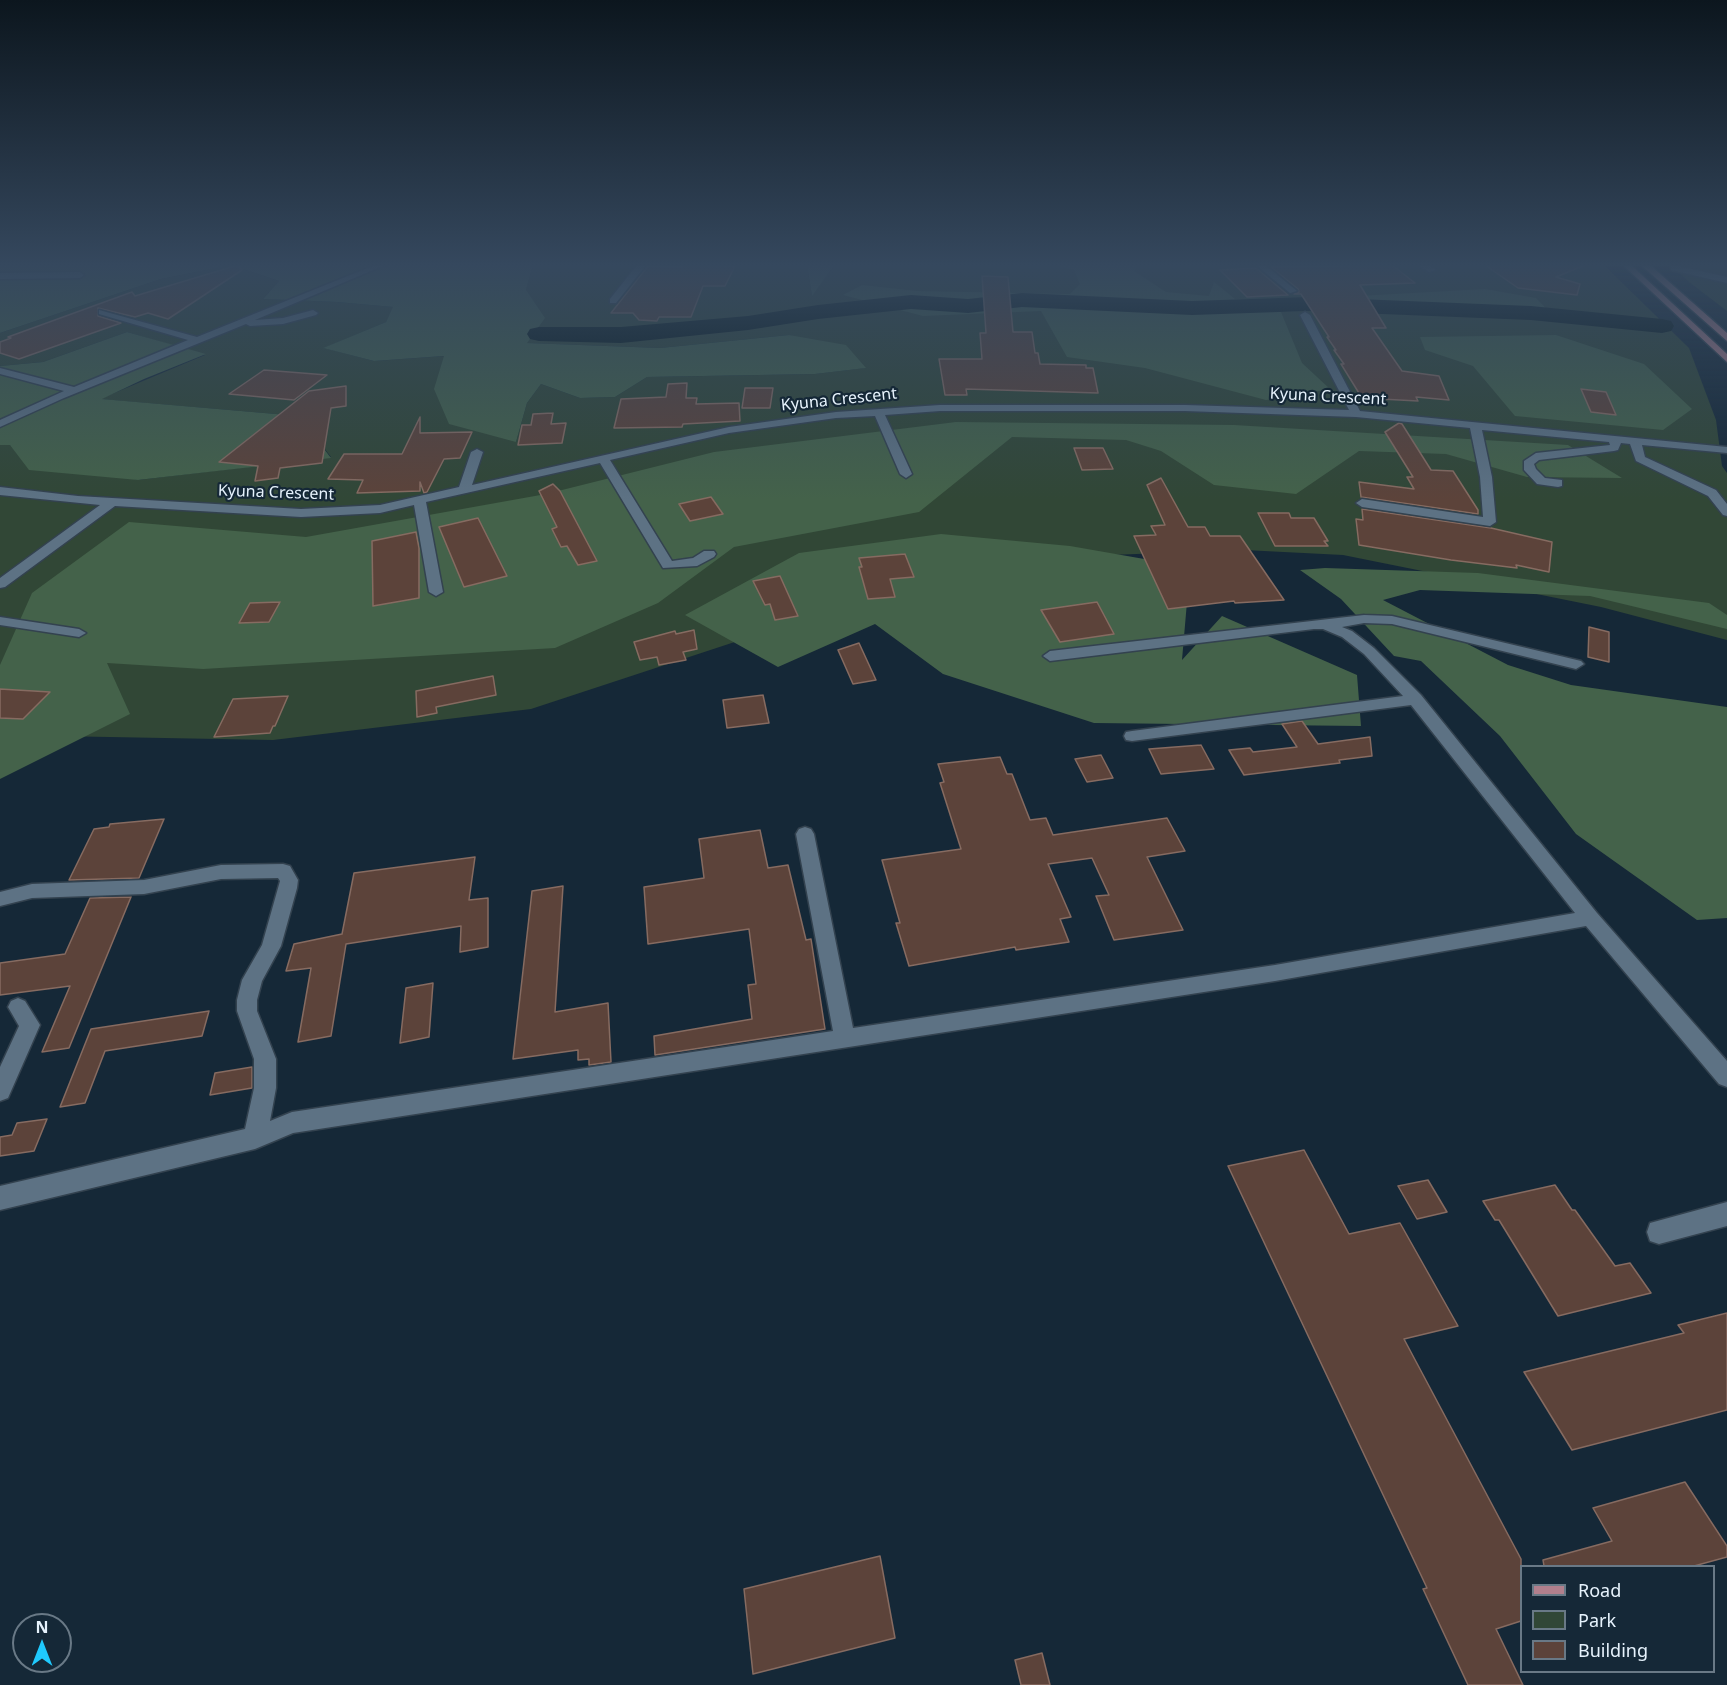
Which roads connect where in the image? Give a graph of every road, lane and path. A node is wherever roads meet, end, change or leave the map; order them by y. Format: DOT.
graph roads {
  1 [pos="189,344"];
  2 [pos="1320,344"];
  3 [pos="1711,344"];
  4 [pos="1727,359"];
  5 [pos="0,371"];
  6 [pos="0,381"];
  7 [pos="74,390"];
  8 [pos="60,396"];
  9 [pos="878,411"];
  10 [pos="1356,414"];
  11 [pos="0,424"];
  12 [pos="1475,424"];
  13 [pos="1613,438"];
  14 [pos="1635,440"];
  15 [pos="1727,450"];
  16 [pos="477,452"];
  17 [pos="602,457"];
  18 [pos="906,474"];
  19 [pos="1558,483"];
  20 [pos="464,490"];
  21 [pos="0,491"];
  22 [pos="420,501"];
  23 [pos="111,503"];
  24 [pos="1362,503"];
  25 [pos="1727,512"];
  26 [pos="709,554"];
  27 [pos="0,584"];
  28 [pos="436,592"];
  29 [pos="0,621"];
  30 [pos="1325,625"];
  31 [pos="80,633"];
  32 [pos="1050,656"];
  33 [pos="1576,664"];
  34 [pos="1415,699"];
  35 [pos="1132,736"];
  36 [pos="805,834"];
  37 [pos="0,899"];
  38 [pos="1590,918"];
  39 [pos="18,1006"];
  40 [pos="845,1039"];
  41 [pos="1727,1077"];
  42 [pos="0,1091"];
  43 [pos="255,1138"];
  44 [pos="0,1198"];
  45 [pos="1727,1214"];
  46 [pos="1659,1233"];
  1 -- 7 [label="street"];
  2 -- 10 [label="street"];
  3 -- 4 [label="main road"];
  5 -- 7 [label="street"];
  6 -- 8 [label="street"];
  7 -- 8 [label="street"];
  8 -- 11 [label="street"];
  9 -- 10 [label="street, Kyuna Crescent"];
  9 -- 17 [label="street, Kyuna Crescent"];
  9 -- 18 [label="street"];
  10 -- 12 [label="street, Kyuna Crescent"];
  12 -- 13 [label="street, Kyuna Crescent"];
  12 -- 24 [label="street"];
  13 -- 14 [label="street, Kyuna Crescent"];
  13 -- 19 [label="street"];
  14 -- 15 [label="street, Kyuna Crescent"];
  14 -- 25 [label="street"];
  16 -- 20 [label="street"];
  17 -- 20 [label="street, Kyuna Crescent"];
  17 -- 26 [label="street"];
  20 -- 22 [label="street, Kyuna Crescent"];
  21 -- 23 [label="street, Kyuna Crescent"];
  22 -- 23 [label="street, Kyuna Crescent"];
  22 -- 28 [label="street"];
  23 -- 27 [label="street"];
  29 -- 31 [label="street"];
  30 -- 32 [label="street"];
  30 -- 33 [label="street"];
  30 -- 34 [label="street"];
  34 -- 35 [label="street"];
  34 -- 38 [label="street"];
  36 -- 40 [label="street"];
  37 -- 43 [label="street"];
  38 -- 40 [label="street"];
  38 -- 41 [label="street"];
  39 -- 42 [label="street"];
  40 -- 43 [label="street"];
  43 -- 44 [label="street"];
  45 -- 46 [label="street"];
}
